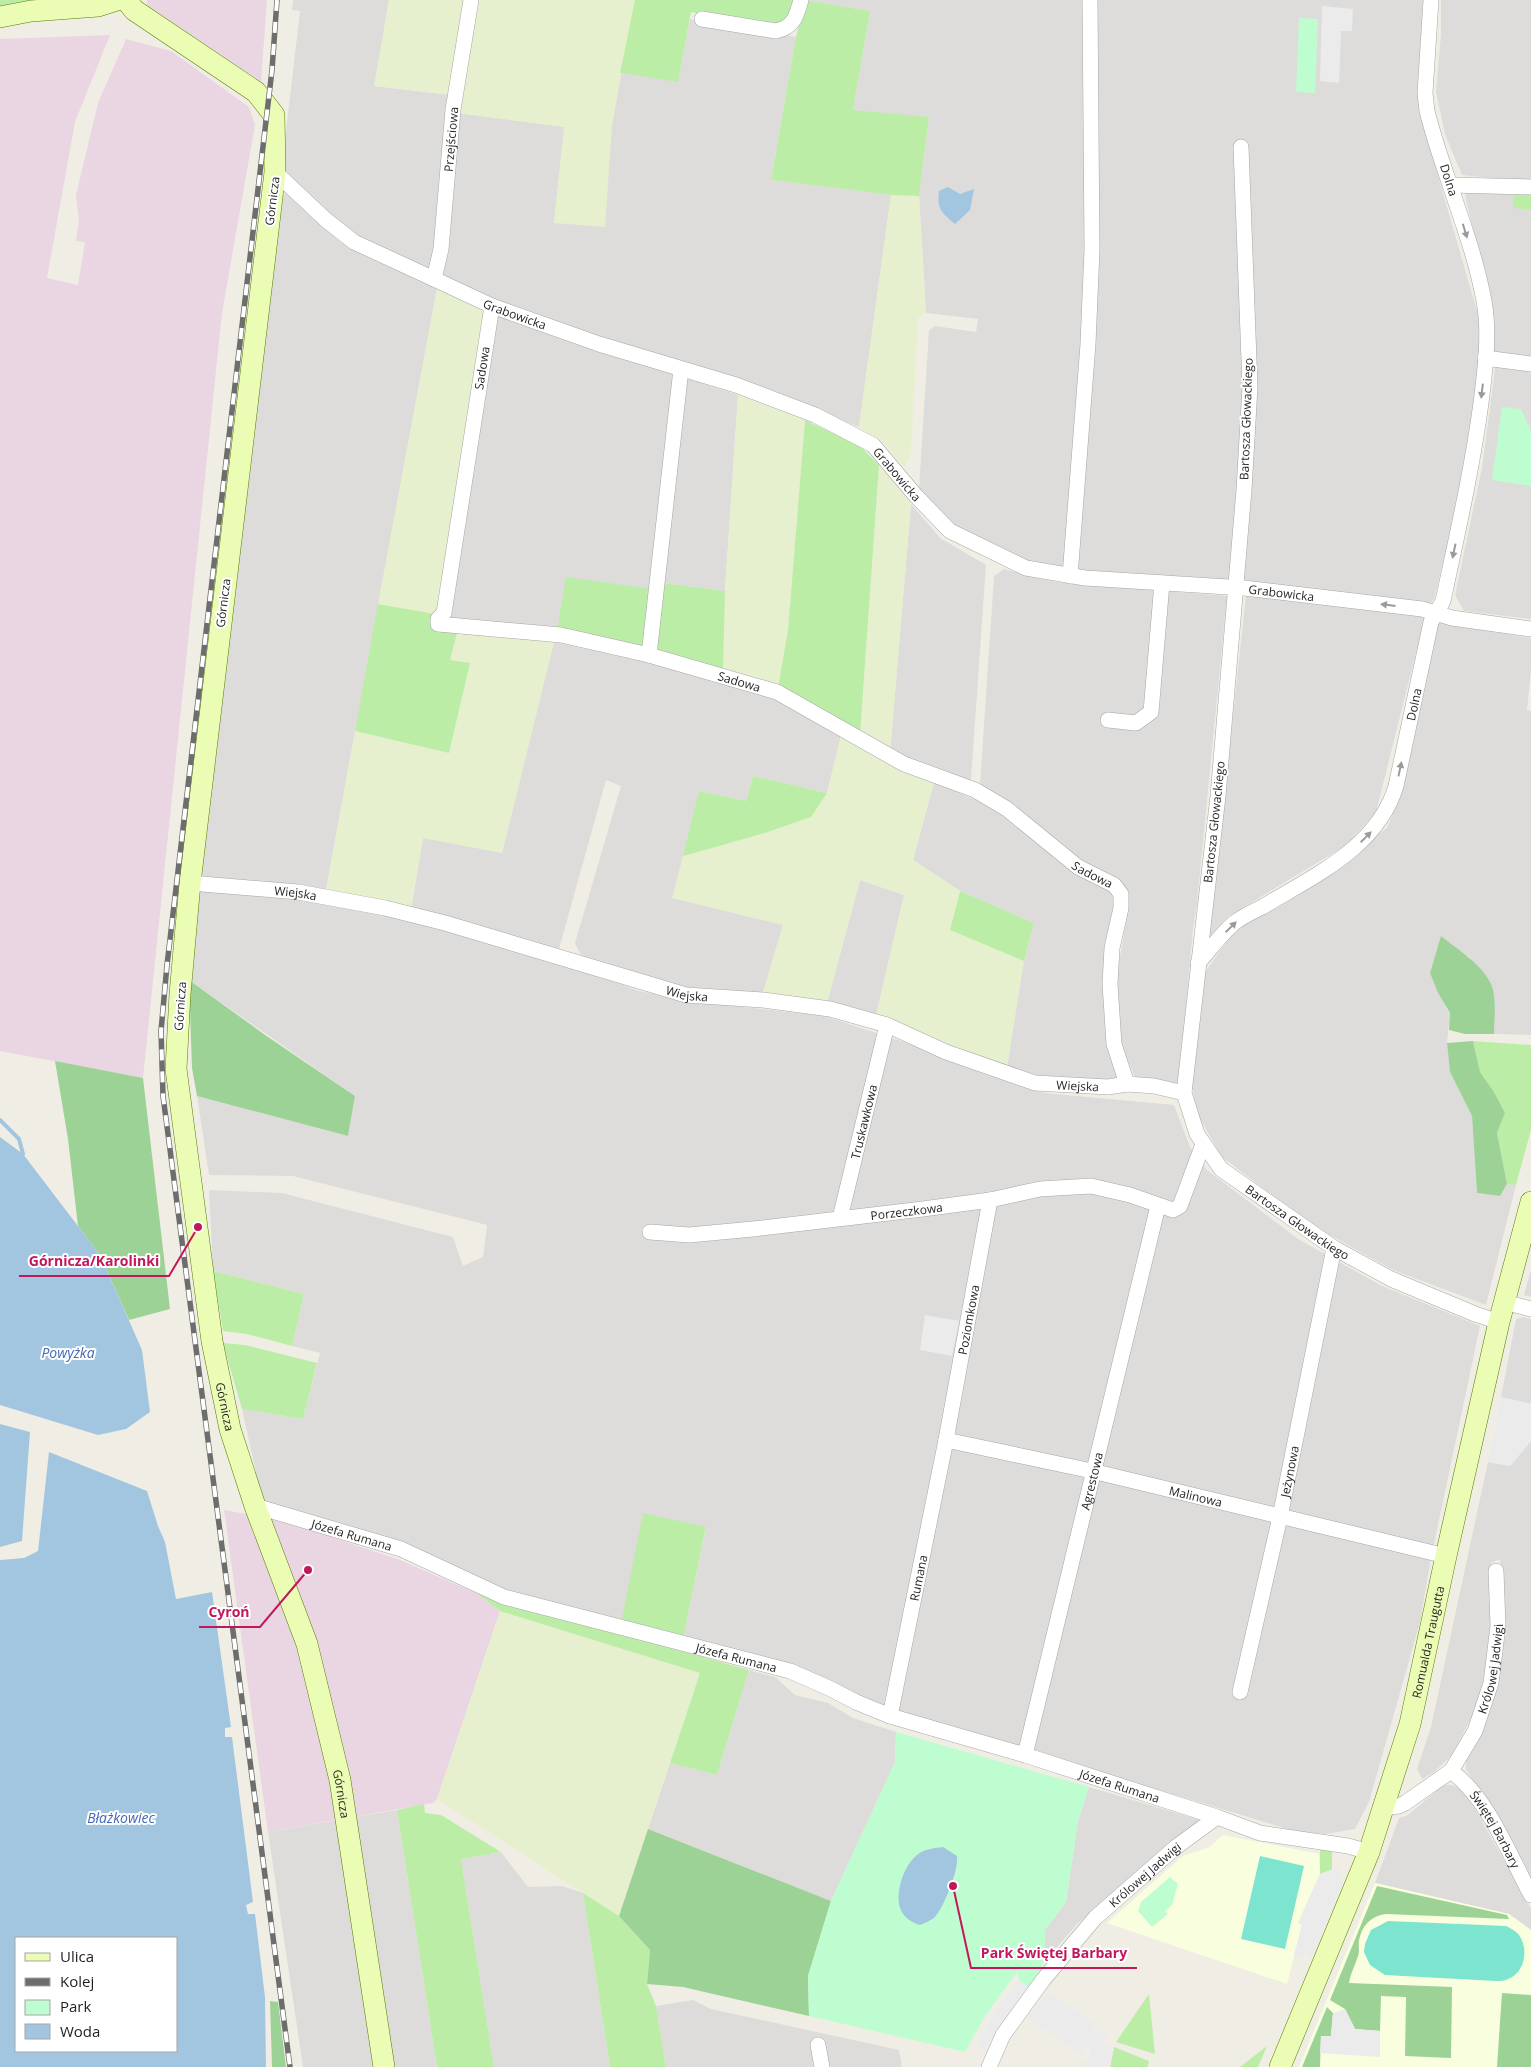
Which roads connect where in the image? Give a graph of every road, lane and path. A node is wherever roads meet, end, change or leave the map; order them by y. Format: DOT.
graph roads {
  1 [pos="117,0"];
  2 [pos="126,0"];
  3 [pos="471,0"];
  4 [pos="801,0"];
  5 [pos="1090,0"];
  6 [pos="1431,0"];
  7 [pos="0,17"];
  8 [pos="702,19"];
  9 [pos="1241,147"];
  10 [pos="275,172"];
  11 [pos="1451,185"];
  12 [pos="1531,187"];
  13 [pos="434,279"];
  14 [pos="492,306"];
  15 [pos="1485,358"];
  16 [pos="1531,364"];
  17 [pos="681,369"];
  18 [pos="1070,576"];
  19 [pos="1162,583"];
  20 [pos="1236,589"];
  21 [pos="1437,612"];
  22 [pos="1531,629"];
  23 [pos="649,655"];
  24 [pos="1108,720"];
  25 [pos="190,883"];
  26 [pos="1198,963"];
  27 [pos="887,1025"];
  28 [pos="1127,1084"];
  29 [pos="1184,1093"];
  30 [pos="1203,1144"];
  31 [pos="990,1200"];
  32 [pos="1531,1202"];
  33 [pos="1158,1206"];
  34 [pos="840,1218"];
  35 [pos="650,1232"];
  36 [pos="1334,1248"];
  37 [pos="1531,1309"];
  38 [pos="1501,1312"];
  39 [pos="946,1440"];
  40 [pos="1092,1471"];
  41 [pos="255,1506"];
  42 [pos="1280,1517"];
  43 [pos="1446,1556"];
  44 [pos="1496,1572"];
  45 [pos="1240,1692"];
  46 [pos="890,1716"];
  47 [pos="1025,1755"];
  48 [pos="1451,1771"];
  49 [pos="1384,1808"];
  50 [pos="1217,1817"];
  51 [pos="1369,1852"];
  52 [pos="1531,1895"];
  53 [pos="818,2045"];
  54 [pos="384,2067"];
  55 [pos="822,2067"];
  56 [pos="989,2067"];
  57 [pos="1280,2067"];
  1 -- 7 [label="street"];
  2 -- 10 [label="street, Górnicza"];
  3 -- 13 [label="street, Przejściowa"];
  4 -- 8 [label="street"];
  5 -- 18 [label="street"];
  6 -- 11 [label="street, Dolna"];
  9 -- 20 [label="street, Bartosza Głowackiego"];
  10 -- 13 [label="street, Grabowicka"];
  10 -- 25 [label="street, Górnicza"];
  11 -- 12 [label="street"];
  11 -- 15 [label="street, Dolna, one-way"];
  13 -- 14 [label="street, Grabowicka"];
  14 -- 17 [label="street, Grabowicka"];
  14 -- 23 [label="street, Sadowa"];
  15 -- 16 [label="street"];
  15 -- 21 [label="street, Dolna, one-way"];
  17 -- 18 [label="street, Grabowicka"];
  17 -- 23 [label="street"];
  18 -- 19 [label="street, Grabowicka"];
  19 -- 20 [label="street, Grabowicka"];
  19 -- 24 [label="street"];
  21 -- 20 [label="street, Grabowicka, one-way"];
  20 -- 26 [label="street, Bartosza Głowackiego"];
  21 -- 22 [label="street, Grabowicka"];
  26 -- 21 [label="street, Dolna, one-way"];
  23 -- 28 [label="street, Sadowa"];
  25 -- 27 [label="street, Wiejska"];
  25 -- 41 [label="street, Górnicza"];
  26 -- 29 [label="street, Bartosza Głowackiego"];
  27 -- 28 [label="street, Wiejska"];
  27 -- 34 [label="street, Truskawkowa"];
  28 -- 29 [label="street, Wiejska"];
  29 -- 30 [label="street, Bartosza Głowackiego"];
  30 -- 33 [label="street"];
  30 -- 36 [label="street, Bartosza Głowackiego"];
  31 -- 33 [label="street, Porzeczkowa"];
  31 -- 34 [label="street, Porzeczkowa"];
  31 -- 39 [label="street, Poziomkowa"];
  32 -- 38 [label="street, Romualda Traugutta"];
  33 -- 40 [label="street, Agrestowa"];
  34 -- 35 [label="street, Porzeczkowa"];
  36 -- 38 [label="street, Bartosza Głowackiego"];
  36 -- 42 [label="street, Jeżynowa"];
  37 -- 38 [label="street, Bartosza Głowackiego"];
  38 -- 43 [label="street, Romualda Traugutta"];
  39 -- 40 [label="street, Malinowa"];
  39 -- 46 [label="street, Rumana"];
  40 -- 42 [label="street, Malinowa"];
  40 -- 47 [label="street, Agrestowa"];
  41 -- 46 [label="street, Józefa Rumana"];
  41 -- 54 [label="street, Górnicza"];
  42 -- 43 [label="street, Malinowa"];
  42 -- 45 [label="street, Jeżynowa"];
  43 -- 49 [label="street, Romualda Traugutta"];
  44 -- 48 [label="street, Królowej Jadwigi"];
  46 -- 47 [label="street, Józefa Rumana"];
  47 -- 50 [label="street, Józefa Rumana"];
  48 -- 49 [label="street, Królowej Jadwigi"];
  48 -- 52 [label="street, Świętej Barbary"];
  49 -- 51 [label="street, Romualda Traugutta"];
  50 -- 51 [label="street"];
  50 -- 56 [label="street, Królowej Jadwigi"];
  51 -- 57 [label="street, Romualda Traugutta"];
  53 -- 55 [label="street"];
}
